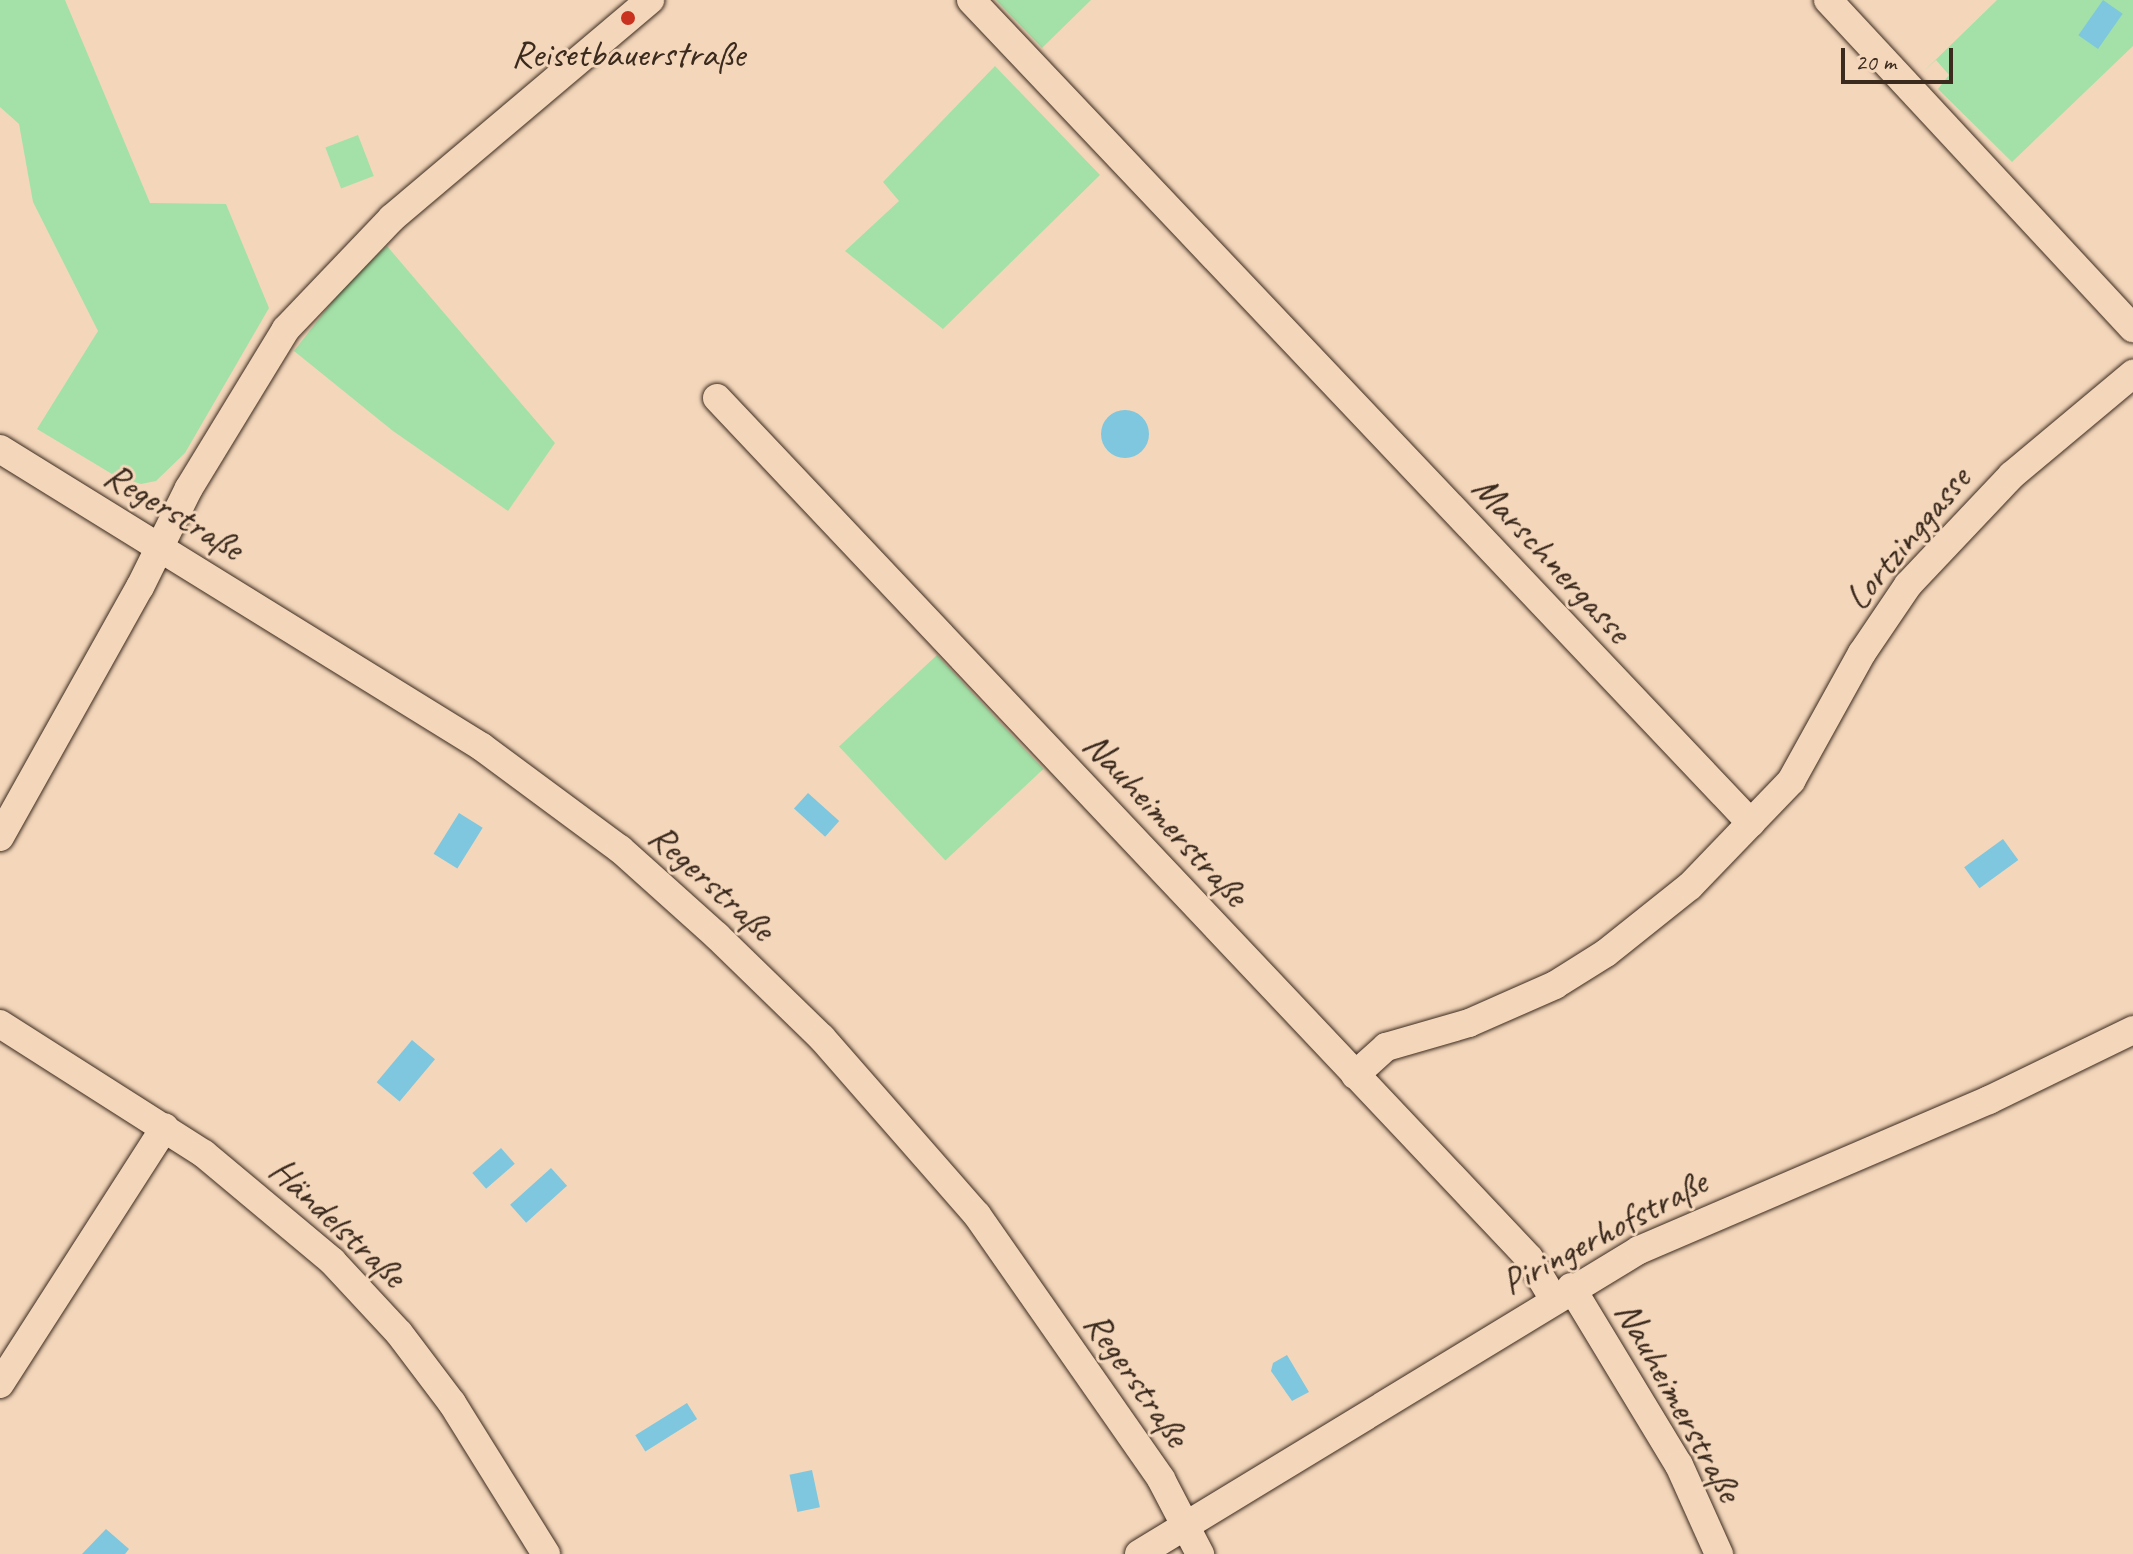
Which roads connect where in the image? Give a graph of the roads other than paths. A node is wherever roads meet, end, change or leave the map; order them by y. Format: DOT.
graph roads {
  1 [pos="650,0"];
  2 [pos="971,0"];
  3 [pos="1828,0"];
  4 [pos="2133,328"];
  5 [pos="2133,374"];
  6 [pos="717,398"];
  7 [pos="0,449"];
  8 [pos="160,547"];
  9 [pos="1751,823"];
  10 [pos="0,837"];
  11 [pos="0,1024"];
  12 [pos="2133,1030"];
  13 [pos="1355,1075"];
  14 [pos="165,1127"];
  15 [pos="1562,1292"];
  16 [pos="0,1384"];
  17 [pos="1186,1523"];
  18 [pos="546,1554"];
  19 [pos="1139,1554"];
  20 [pos="1200,1554"];
  21 [pos="1719,1554"];
  1 -- 8 [label="street"];
  2 -- 9 [label="street, Marschnergasse"];
  3 -- 4 [label="street"];
  5 -- 9 [label="street, Lortzinggasse"];
  6 -- 13 [label="street, Nauheimerstraße"];
  7 -- 8 [label="street, Regerstraße"];
  8 -- 10 [label="street"];
  8 -- 17 [label="street, Regerstraße"];
  9 -- 13 [label="street"];
  11 -- 14 [label="street, Händelstraße"];
  12 -- 15 [label="street, Piringerhofstraße"];
  13 -- 15 [label="street, Nauheimerstraße"];
  14 -- 16 [label="street"];
  14 -- 18 [label="street, Händelstraße"];
  15 -- 17 [label="street, Piringerhofstraße"];
  15 -- 21 [label="street, Nauheimerstraße"];
  17 -- 19 [label="street, Piringerhofstraße"];
  17 -- 20 [label="street, Regerstraße"];
}
